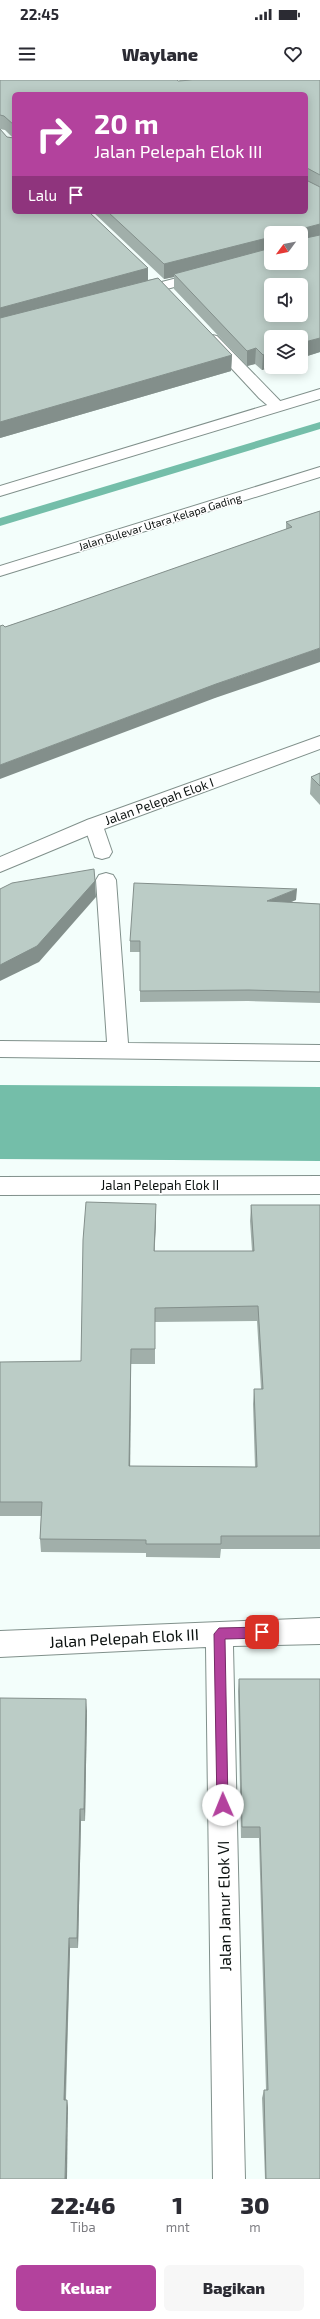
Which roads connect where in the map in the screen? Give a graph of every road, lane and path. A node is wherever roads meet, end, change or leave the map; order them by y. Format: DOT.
graph roads {
  1 [pos="220,270"];
  2 [pos="150,275"];
  3 [pos="162,286"];
  4 [pos="123,296"];
  5 [pos="172,297"];
  6 [pos="204,332"];
  7 [pos="320,394"];
  8 [pos="278,407"];
  9 [pos="320,472"];
  10 [pos="0,491"];
  11 [pos="0,571"];
  12 [pos="320,742"];
  13 [pos="94,826"];
  14 [pos="102,852"];
  15 [pos="0,865"];
  16 [pos="106,880"];
  17 [pos="0,1049"];
  18 [pos="118,1050"];
  19 [pos="320,1053"];
  20 [pos="320,1185"];
  21 [pos="0,1186"];
  22 [pos="320,1631"];
  23 [pos="219,1634"];
  24 [pos="0,1644"];
  25 [pos="230,2179"];
  1 -- 3 [label="street"];
  2 -- 3 [label="street"];
  3 -- 4 [label="street"];
  3 -- 5 [label="street"];
  6 -- 8 [label="street"];
  7 -- 8 [label="street"];
  8 -- 10 [label="street"];
  9 -- 11 [label="street, Jalan Bulevar Utara Kelapa Gading"];
  12 -- 13 [label="street, Jalan Pelepah Elok I"];
  13 -- 14 [label="street"];
  13 -- 15 [label="street, Jalan Pelepah Elok I"];
  16 -- 18 [label="street"];
  17 -- 18 [label="street"];
  18 -- 19 [label="street"];
  20 -- 21 [label="street, Jalan Pelepah Elok II"];
  22 -- 23 [label="street, Jalan Pelepah Elok III"];
  23 -- 24 [label="street, Jalan Pelepah Elok III"];
  23 -- 25 [label="street, Jalan Janur Elok VI"];
}
